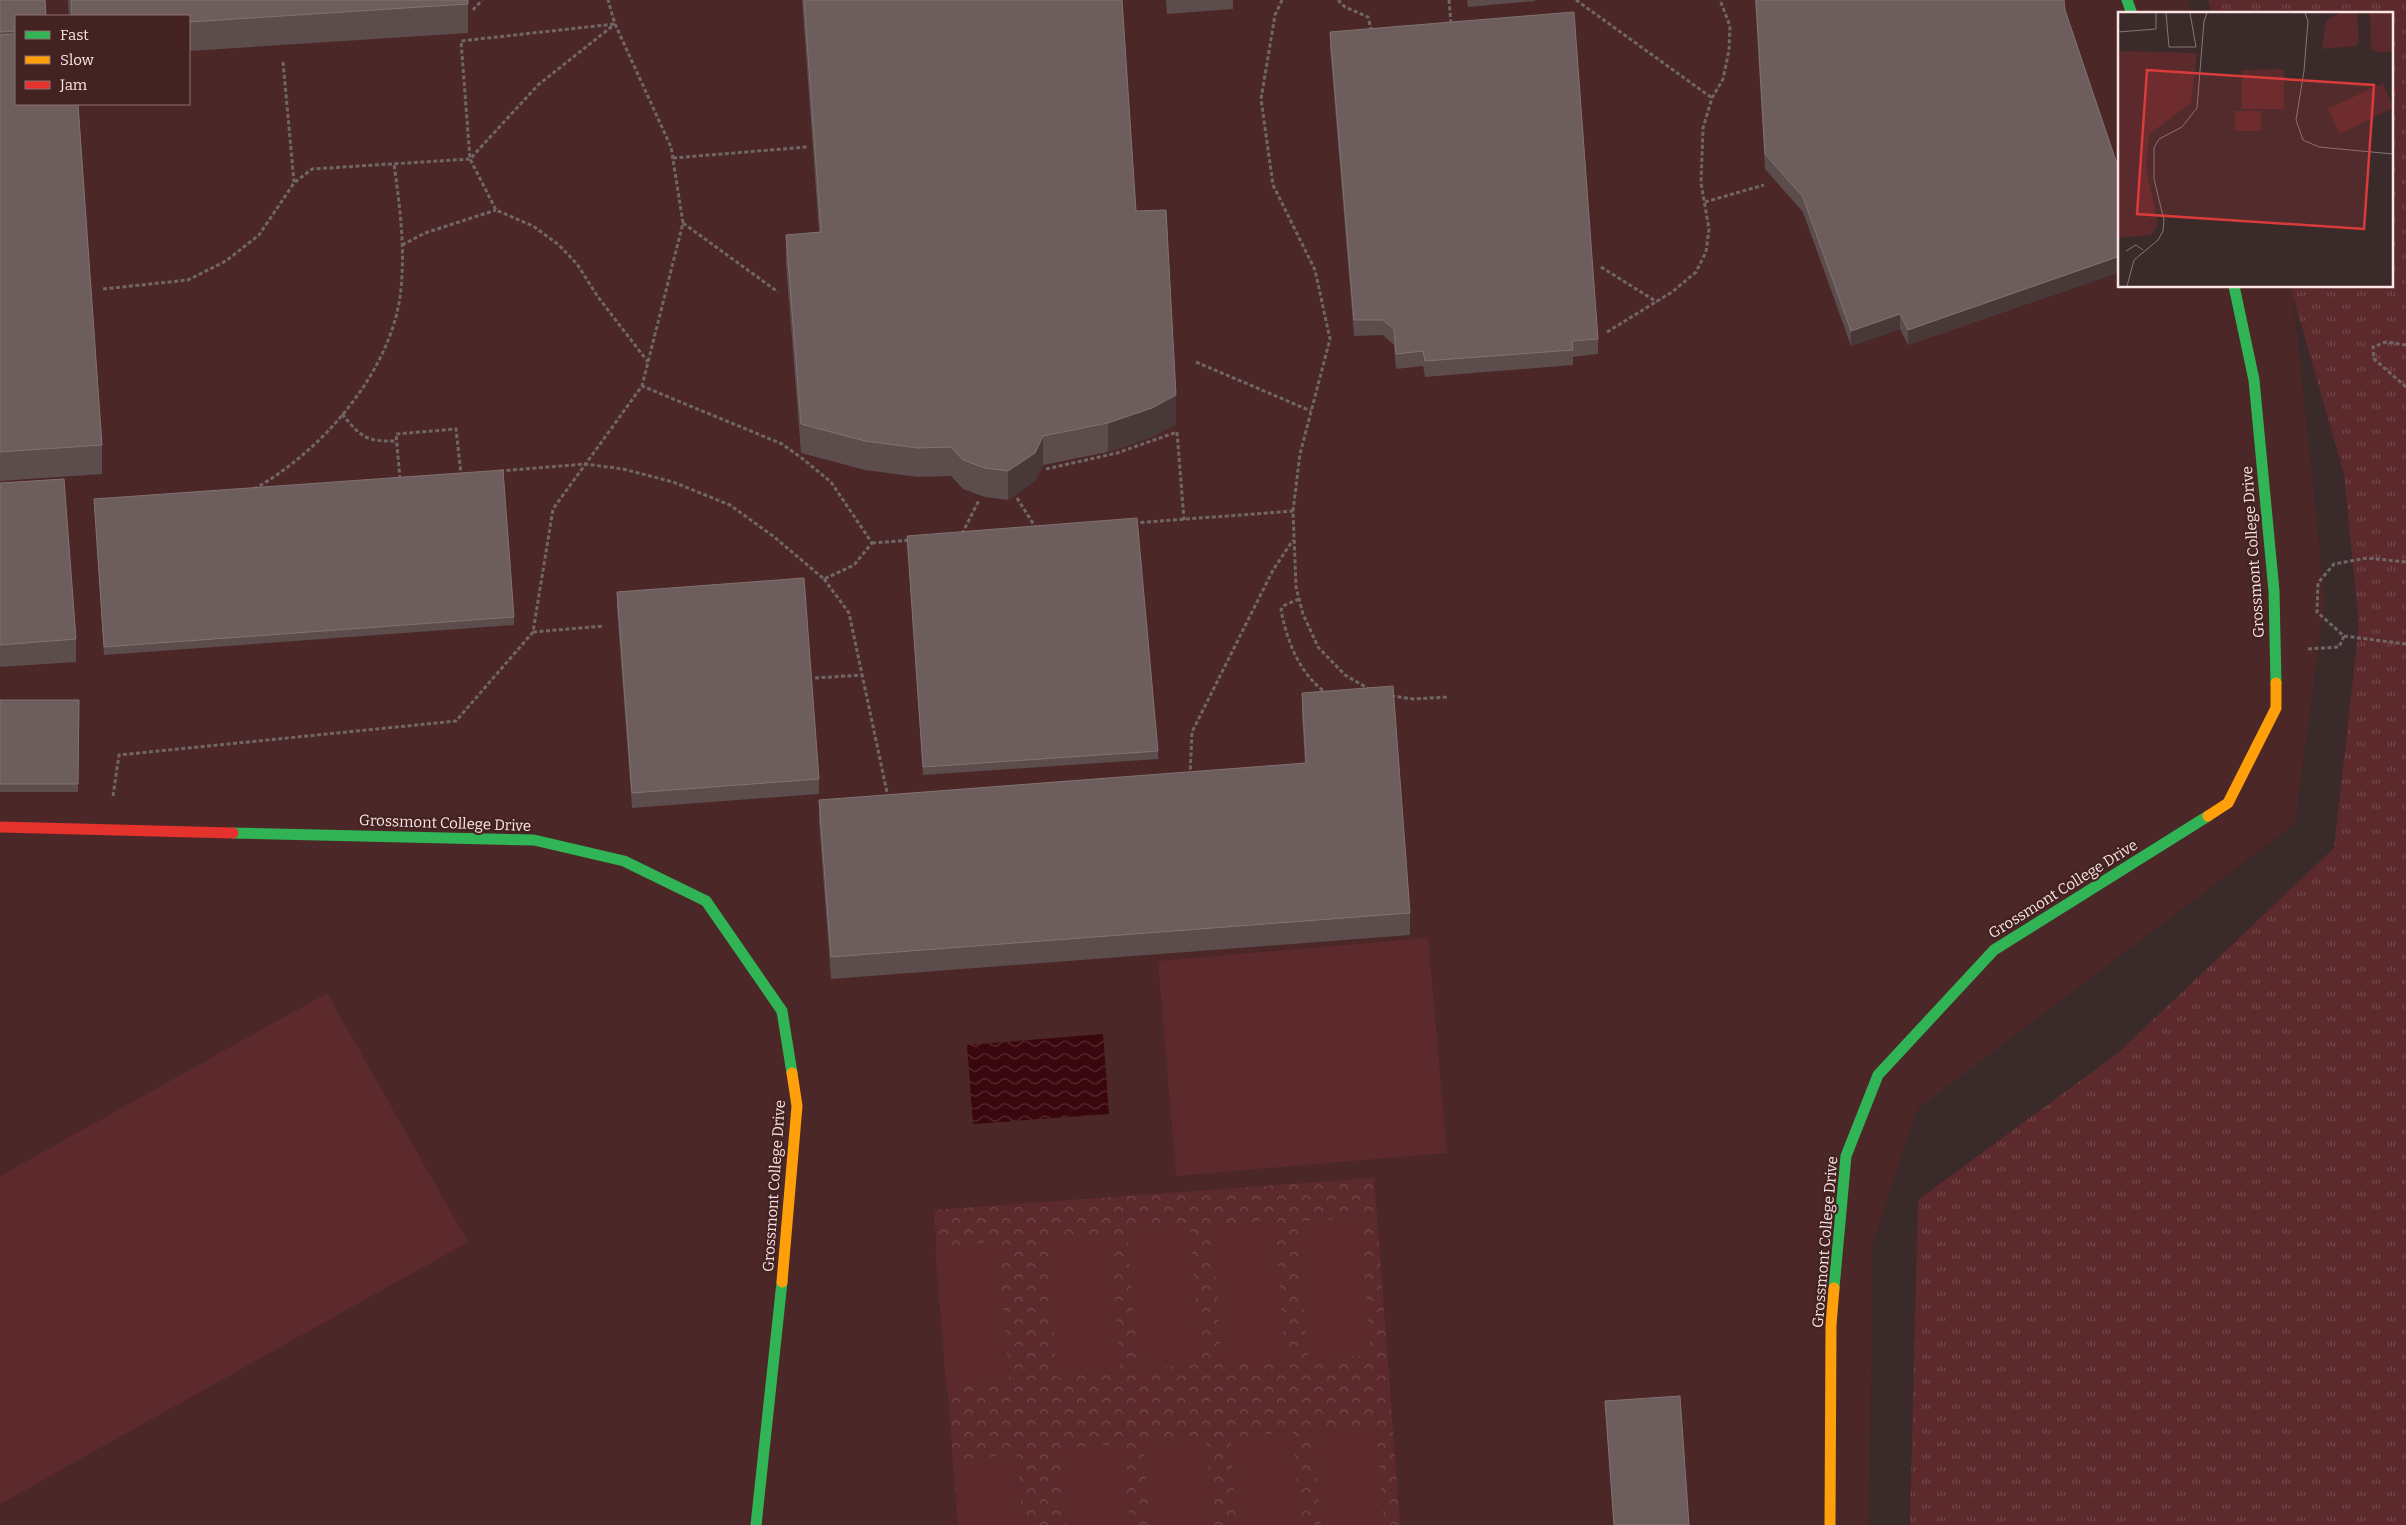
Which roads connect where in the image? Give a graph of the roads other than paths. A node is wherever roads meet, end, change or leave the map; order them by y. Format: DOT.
graph roads {
  1 [pos="2127,0"];
  2 [pos="2131,12"];
  3 [pos="2234,288"];
  4 [pos="0,827"];
  5 [pos="756,1525"];
  6 [pos="1830,1525"];
  1 -- 2 [label="street"];
  3 -- 6 [label="street, Grossmont College Drive"];
  4 -- 5 [label="street, Grossmont College Drive"];
}
